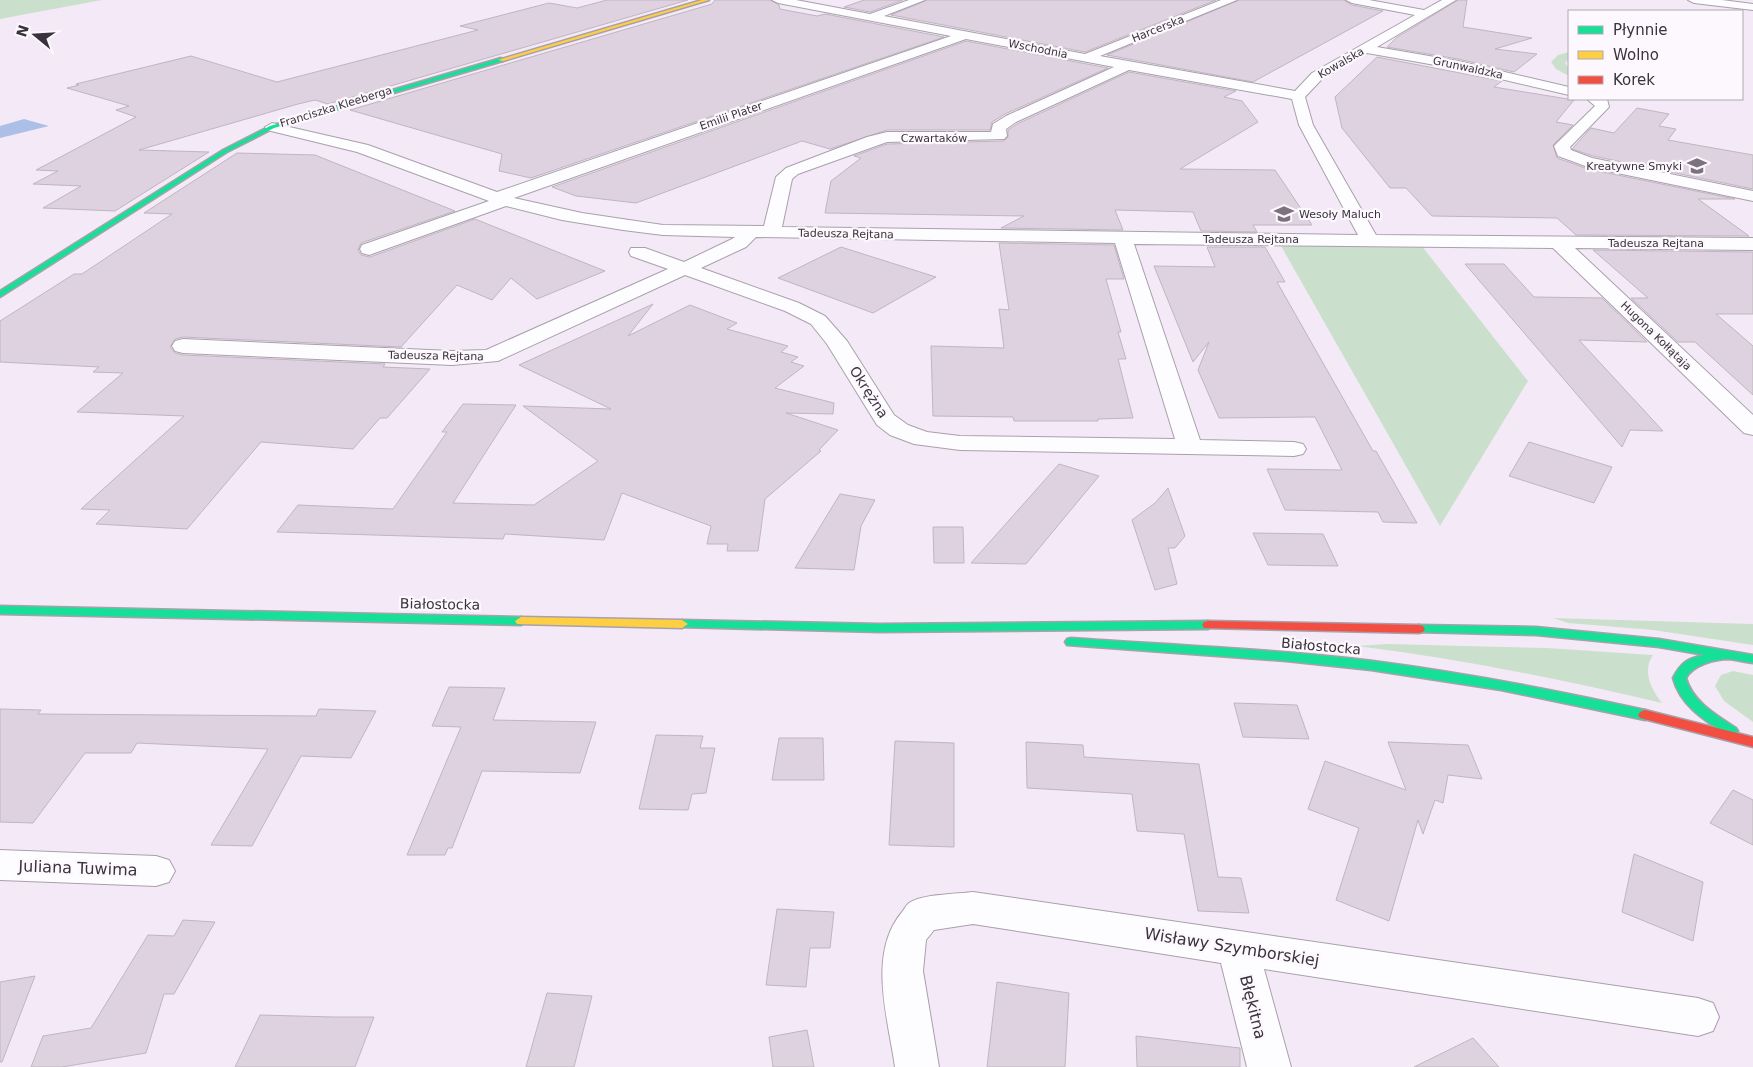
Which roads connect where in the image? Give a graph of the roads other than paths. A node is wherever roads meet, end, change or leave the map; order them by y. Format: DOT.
graph roads {
  1 [pos="707,0"];
  2 [pos="778,0"];
  3 [pos="919,0"];
  4 [pos="1231,0"];
  5 [pos="1352,0"];
  6 [pos="1450,0"];
  7 [pos="1694,0"];
  8 [pos="1753,7"];
  9 [pos="1425,14"];
  10 [pos="870,17"];
  11 [pos="965,35"];
  12 [pos="1366,49"];
  13 [pos="1085,58"];
  14 [pos="1126,66"];
  15 [pos="1568,91"];
  16 [pos="1298,96"];
  17 [pos="1598,100"];
  18 [pos="272,127"];
  19 [pos="1753,196"];
  20 [pos="501,199"];
  21 [pos="750,233"];
  22 [pos="772,233"];
  23 [pos="1122,238"];
  24 [pos="1370,240"];
  25 [pos="1558,243"];
  26 [pos="1753,244"];
  27 [pos="369,249"];
  28 [pos="638,252"];
  29 [pos="686,268"];
  30 [pos="0,295"];
  31 [pos="184,346"];
  32 [pos="1753,428"];
  33 [pos="1190,446"];
  34 [pos="1294,449"];
  35 [pos="0,610"];
  36 [pos="880,628"];
  37 [pos="1028,639"];
  38 [pos="1058,641"];
  39 [pos="1729,654"];
  40 [pos="1753,659"];
  41 [pos="1749,741"];
  42 [pos="0,865"];
  43 [pos="156,871"];
  44 [pos="1238,948"];
  45 [pos="1698,1017"];
  46 [pos="917,1067"];
  47 [pos="1269,1067"];
  1 -- 18 [label="main road, Franciszka Kleeberga"];
  2 -- 10 [label="street, Wschodnia"];
  3 -- 10 [label="street"];
  4 -- 13 [label="street, Harcerska"];
  5 -- 9 [label="street"];
  6 -- 9 [label="street, Kowalska"];
  7 -- 8 [label="street"];
  9 -- 12 [label="street, Kowalska"];
  10 -- 11 [label="street, Wschodnia"];
  11 -- 13 [label="street, Wschodnia"];
  11 -- 20 [label="street, Emilii Plater"];
  12 -- 15 [label="street, Grunwaldzka"];
  12 -- 16 [label="street, Kowalska"];
  13 -- 14 [label="street, Wschodnia"];
  14 -- 16 [label="street, Wschodnia"];
  14 -- 22 [label="street, Czwartaków"];
  16 -- 24 [label="street"];
  17 -- 19 [label="street"];
  18 -- 20 [label="street, Tadeusza Rejtana"];
  18 -- 30 [label="main road, Franciszka Kleeberga"];
  20 -- 21 [label="street, Tadeusza Rejtana"];
  20 -- 27 [label="street, Emilii Plater"];
  21 -- 22 [label="street, Tadeusza Rejtana"];
  21 -- 29 [label="street, Tadeusza Rejtana"];
  22 -- 23 [label="street, Tadeusza Rejtana"];
  23 -- 24 [label="street, Tadeusza Rejtana"];
  23 -- 33 [label="street"];
  24 -- 25 [label="street, Tadeusza Rejtana"];
  25 -- 26 [label="street, Tadeusza Rejtana"];
  25 -- 32 [label="street, Hugona Kołłątaja"];
  28 -- 29 [label="street, Okrężna"];
  29 -- 31 [label="street, Tadeusza Rejtana"];
  29 -- 33 [label="street, Okrężna"];
  33 -- 34 [label="street, Okrężna"];
  35 -- 36 [label="main road, Białostocka"];
  36 -- 37 [label="main road, Białostocka"];
  36 -- 39 [label="main road, Białostocka"];
  38 -- 41 [label="main road, Białostocka"];
  39 -- 40 [label="main road, Białostocka"];
  39 -- 41 [label="main road"];
  42 -- 43 [label="street, Juliana Tuwima"];
  44 -- 45 [label="street, Wisławy Szymborskiej"];
  44 -- 46 [label="street, Wisławy Szymborskiej"];
  44 -- 47 [label="street, Błękitna"];
}
